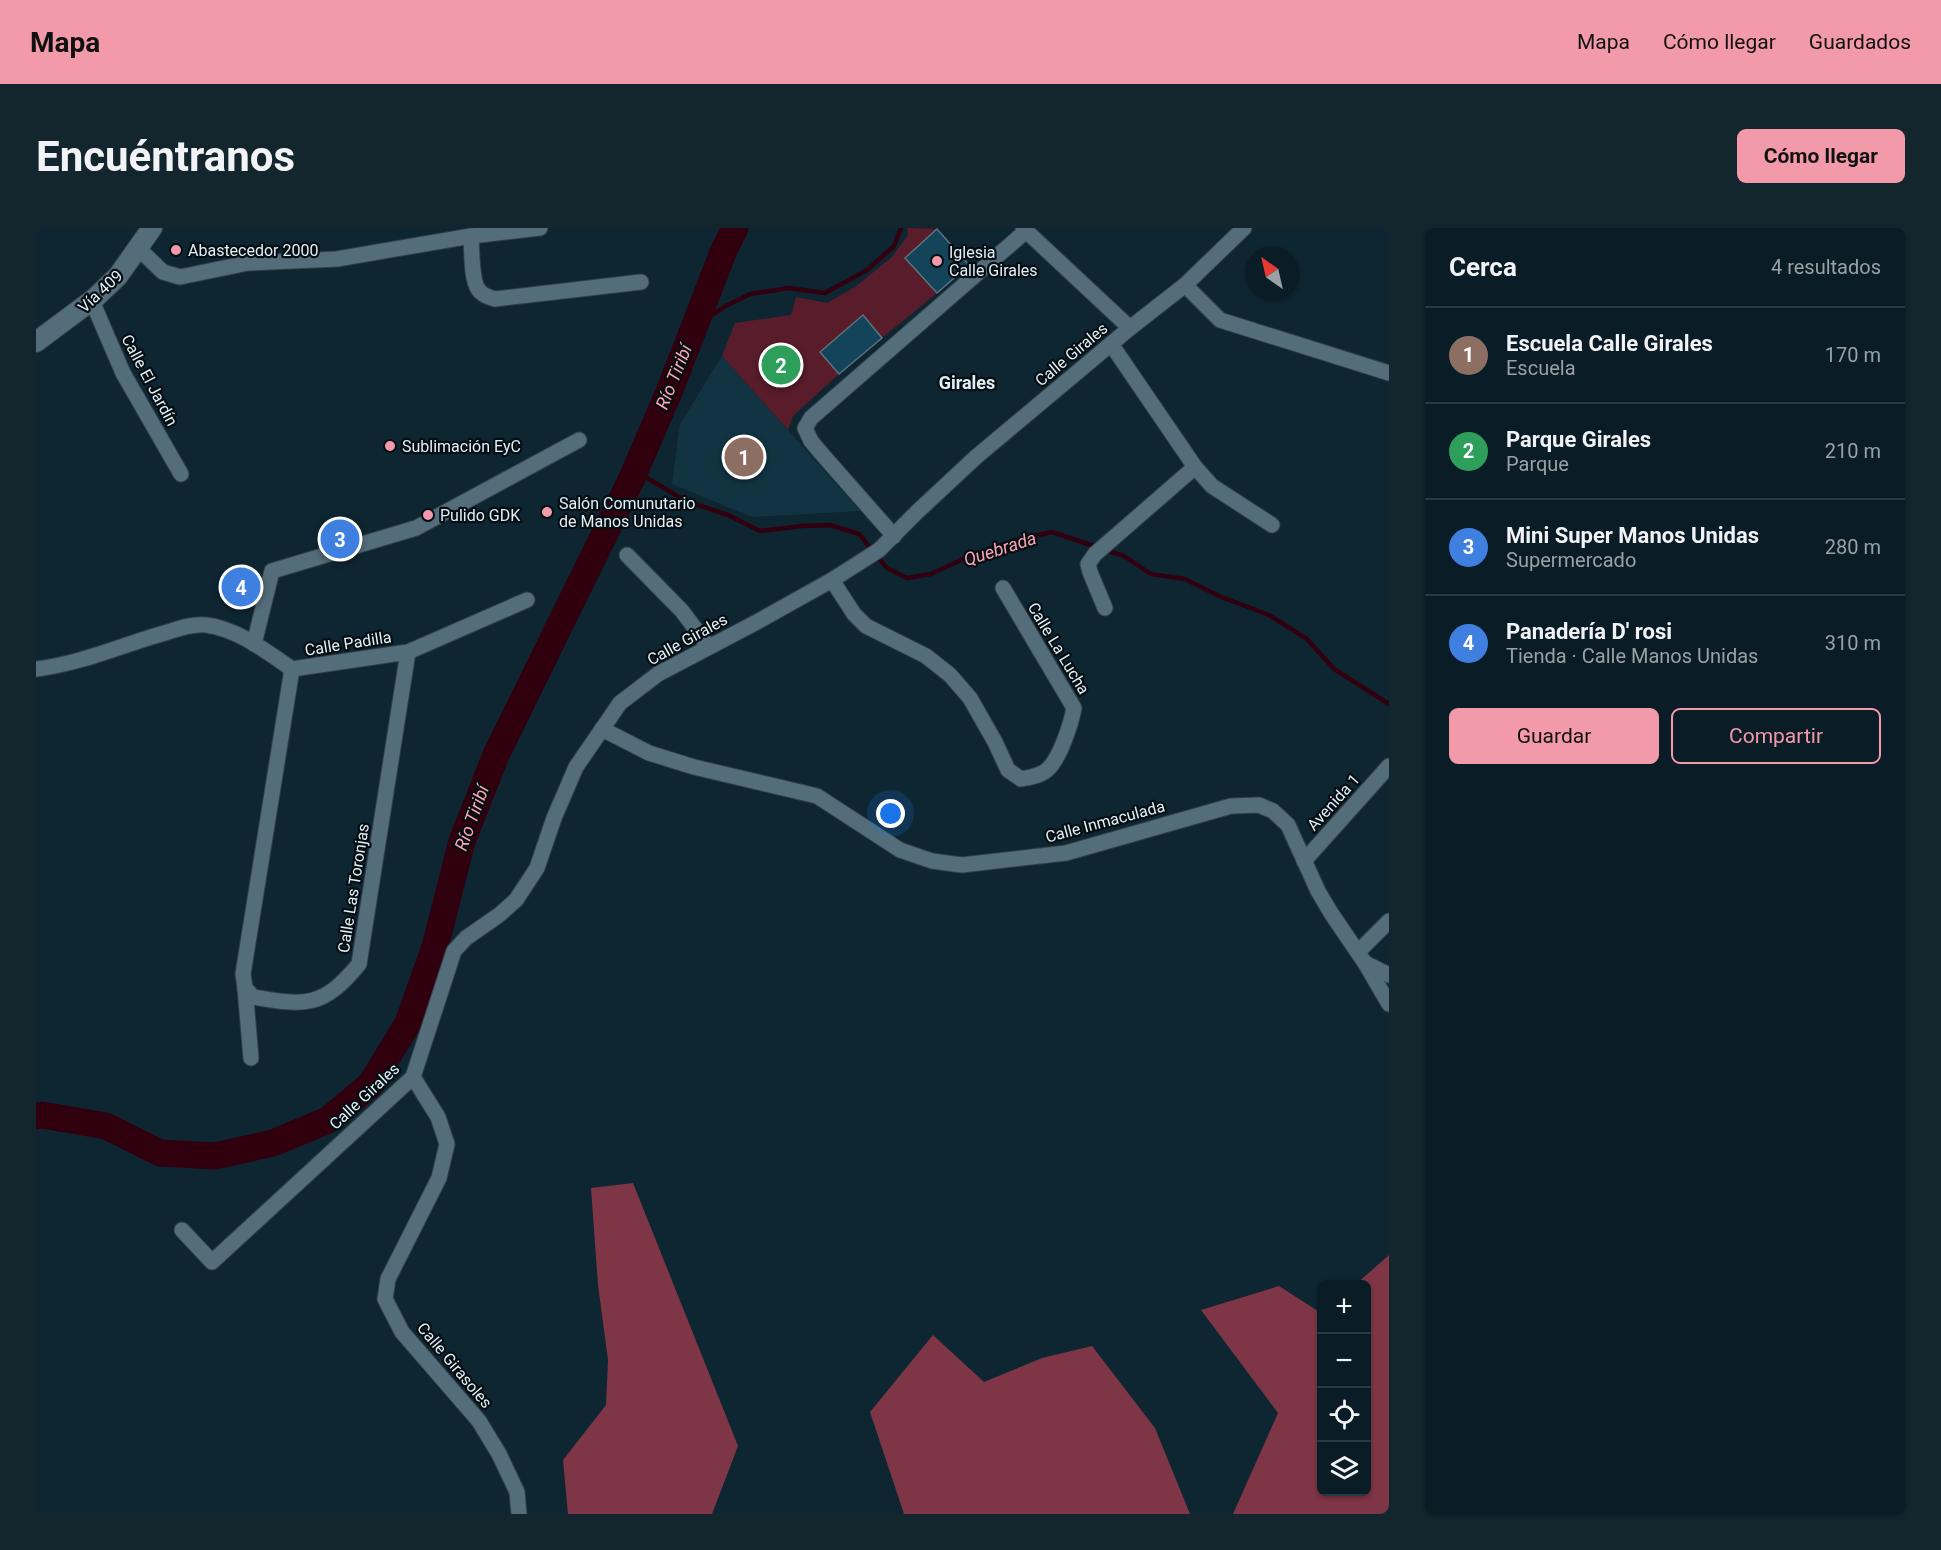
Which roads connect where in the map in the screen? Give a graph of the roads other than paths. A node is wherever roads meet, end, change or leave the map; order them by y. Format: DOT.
graph roads {
  1 [pos="152,228"];
  2 [pos="540,228"];
  3 [pos="1244,228"];
  4 [pos="1024,229"];
  5 [pos="471,236"];
  6 [pos="138,249"];
  7 [pos="641,282"];
  8 [pos="1185,285"];
  9 [pos="92,301"];
  10 [pos="1130,328"];
  11 [pos="36,342"];
  12 [pos="1111,344"];
  13 [pos="1389,373"];
  14 [pos="579,440"];
  15 [pos="1195,467"];
  16 [pos="181,474"];
  17 [pos="1272,525"];
  18 [pos="894,536"];
  19 [pos="627,555"];
  20 [pos="832,580"];
  21 [pos="1003,588"];
  22 [pos="528,600"];
  23 [pos="1106,608"];
  24 [pos="254,644"];
  25 [pos="709,647"];
  26 [pos="408,652"];
  27 [pos="36,669"];
  28 [pos="292,669"];
  29 [pos="602,729"];
  30 [pos="1389,766"];
  31 [pos="1304,861"];
  32 [pos="1389,921"];
  33 [pos="1362,958"];
  34 [pos="1389,975"];
  35 [pos="245,988"];
  36 [pos="1389,1004"];
  37 [pos="251,1058"];
  38 [pos="413,1077"];
  39 [pos="182,1230"];
  40 [pos="519,1514"];
  1 -- 6 [label="street, Vía 409"];
  2 -- 5 [label="street"];
  3 -- 8 [label="street, Calle Girales"];
  4 -- 10 [label="street"];
  4 -- 18 [label="street"];
  5 -- 6 [label="street"];
  5 -- 7 [label="street"];
  6 -- 9 [label="street, Vía 409"];
  8 -- 10 [label="street, Calle Girales"];
  8 -- 13 [label="street"];
  9 -- 11 [label="street, Vía 409"];
  9 -- 16 [label="street, Calle El Jardín"];
  10 -- 12 [label="street, Calle Girales"];
  12 -- 15 [label="street"];
  12 -- 18 [label="street, Calle Girales"];
  14 -- 24 [label="street"];
  15 -- 17 [label="street"];
  15 -- 23 [label="street"];
  18 -- 20 [label="street, Calle Girales"];
  19 -- 25 [label="street"];
  20 -- 21 [label="street, Calle La Lucha"];
  20 -- 25 [label="street, Calle Girales"];
  22 -- 26 [label="street, Calle Padilla"];
  24 -- 27 [label="street, Calle Padilla"];
  24 -- 28 [label="street, Calle Padilla"];
  25 -- 29 [label="street, Calle Girales"];
  26 -- 28 [label="street, Calle Padilla"];
  26 -- 35 [label="street, Calle Las Toronjas"];
  28 -- 35 [label="street"];
  29 -- 31 [label="street, Calle Inmaculada"];
  29 -- 38 [label="street, Calle Girales"];
  30 -- 31 [label="street, Avenida 1"];
  31 -- 33 [label="street, Calle Inmaculada"];
  32 -- 33 [label="street"];
  33 -- 34 [label="street"];
  33 -- 36 [label="street, Calle Inmaculada"];
  35 -- 37 [label="street"];
  38 -- 39 [label="street, Calle Girales"];
  38 -- 40 [label="street, Calle Girasoles"];
}
